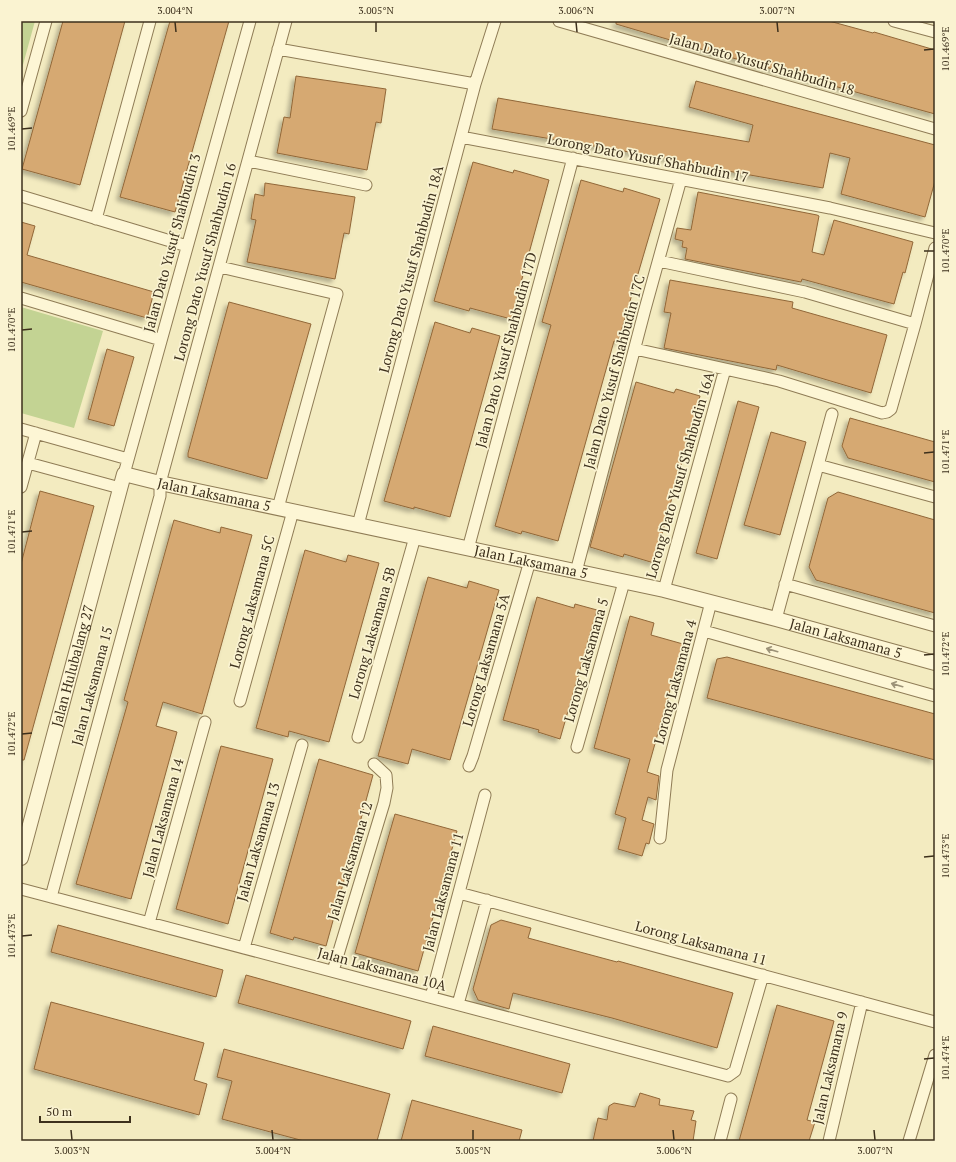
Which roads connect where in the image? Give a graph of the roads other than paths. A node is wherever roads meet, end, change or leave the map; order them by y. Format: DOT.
graph roads {
  1 [pos="46,21"];
  2 [pos="150,21"];
  3 [pos="250,21"];
  4 [pos="286,21"];
  5 [pos="495,21"];
  6 [pos="559,21"];
  7 [pos="894,21"];
  8 [pos="935,32"];
  9 [pos="278,49"];
  10 [pos="475,84"];
  11 [pos="23,93"];
  12 [pos="21,111"];
  13 [pos="935,129"];
  14 [pos="461,137"];
  15 [pos="573,158"];
  16 [pos="248,161"];
  17 [pos="681,179"];
  18 [pos="366,185"];
  19 [pos="21,196"];
  20 [pos="96,219"];
  21 [pos="935,233"];
  22 [pos="187,246"];
  23 [pos="935,248"];
  24 [pos="659,261"];
  25 [pos="220,267"];
  26 [pos="21,298"];
  27 [pos="915,324"];
  28 [pos="161,340"];
  29 [pos="635,349"];
  30 [pos="725,369"];
  31 [pos="832,414"];
  32 [pos="21,429"];
  33 [pos="36,433"];
  34 [pos="128,459"];
  35 [pos="28,463"];
  36 [pos="818,465"];
  37 [pos="124,474"];
  38 [pos="160,483"];
  39 [pos="21,487"];
  40 [pos="120,488"];
  41 [pos="935,497"];
  42 [pos="278,508"];
  43 [pos="293,510"];
  44 [pos="358,525"];
  45 [pos="415,537"];
  46 [pos="468,549"];
  47 [pos="530,561"];
  48 [pos="576,572"];
  49 [pos="624,582"];
  50 [pos="785,584"];
  51 [pos="664,590"];
  52 [pos="712,602"];
  53 [pos="776,619"];
  54 [pos="935,626"];
  55 [pos="704,631"];
  56 [pos="935,663"];
  57 [pos="935,696"];
  58 [pos="240,701"];
  59 [pos="205,722"];
  60 [pos="358,737"];
  61 [pos="302,745"];
  62 [pos="577,747"];
  63 [pos="374,764"];
  64 [pos="469,766"];
  65 [pos="485,795"];
  66 [pos="660,838"];
  67 [pos="21,858"];
  68 [pos="21,889"];
  69 [pos="459,893"];
  70 [pos="51,897"];
  71 [pos="487,900"];
  72 [pos="149,923"];
  73 [pos="244,948"];
  74 [pos="333,971"];
  75 [pos="763,975"];
  76 [pos="431,997"];
  77 [pos="862,1002"];
  78 [pos="458,1004"];
  79 [pos="935,1022"];
  80 [pos="935,1055"];
  81 [pos="731,1099"];
  82 [pos="720,1141"];
  83 [pos="828,1141"];
  84 [pos="910,1141"];
  1 -- 11 [label="street"];
  2 -- 20 [label="street"];
  3 -- 22 [label="street, Jalan Dato Yusuf Shahbudin 3"];
  4 -- 9 [label="street, Lorong Dato Yusuf Shahbudin 16"];
  5 -- 10 [label="street, Lorong Dato Yusuf Shahbudin 18A"];
  6 -- 13 [label="street, Jalan Dato Yusuf Shahbudin 18"];
  7 -- 8 [label="street"];
  9 -- 10 [label="street"];
  9 -- 16 [label="street, Lorong Dato Yusuf Shahbudin 16"];
  10 -- 14 [label="street, Lorong Dato Yusuf Shahbudin 18A"];
  11 -- 12 [label="street"];
  14 -- 15 [label="street, Lorong Dato Yusuf Shahbudin 17"];
  14 -- 44 [label="street, Lorong Dato Yusuf Shahbudin 18A"];
  15 -- 17 [label="street, Lorong Dato Yusuf Shahbudin 17"];
  15 -- 46 [label="street, Jalan Dato Yusuf Shahbudin 17D"];
  16 -- 18 [label="street"];
  16 -- 25 [label="street, Lorong Dato Yusuf Shahbudin 16"];
  17 -- 21 [label="street, Lorong Dato Yusuf Shahbudin 17"];
  17 -- 24 [label="street, Jalan Dato Yusuf Shahbudin 17C"];
  19 -- 20 [label="street"];
  20 -- 22 [label="street"];
  22 -- 28 [label="street, Jalan Dato Yusuf Shahbudin 3"];
  23 -- 27 [label="street"];
  24 -- 27 [label="street"];
  24 -- 29 [label="street, Jalan Dato Yusuf Shahbudin 17C"];
  25 -- 38 [label="street, Lorong Dato Yusuf Shahbudin 16"];
  25 -- 42 [label="street"];
  26 -- 28 [label="street"];
  27 -- 30 [label="street"];
  28 -- 34 [label="street, Jalan Dato Yusuf Shahbudin 3"];
  29 -- 30 [label="street"];
  29 -- 48 [label="street, Jalan Dato Yusuf Shahbudin 17C"];
  30 -- 51 [label="street, Lorong Dato Yusuf Shahbudin 16A"];
  31 -- 36 [label="street"];
  32 -- 33 [label="street"];
  33 -- 34 [label="street"];
  33 -- 35 [label="street"];
  34 -- 37 [label="street, Jalan Dato Yusuf Shahbudin 3"];
  35 -- 39 [label="street"];
  35 -- 40 [label="street"];
  36 -- 41 [label="street"];
  36 -- 50 [label="street"];
  37 -- 38 [label="street, Jalan Laksamana 5"];
  37 -- 40 [label="street, Jalan Hulubalang 27"];
  38 -- 42 [label="street, Jalan Laksamana 5"];
  38 -- 70 [label="street, Jalan Laksamana 15"];
  40 -- 67 [label="street, Jalan Hulubalang 27"];
  42 -- 43 [label="street, Jalan Laksamana 5"];
  43 -- 44 [label="street, Jalan Laksamana 5"];
  43 -- 58 [label="street, Lorong Laksamana 5C"];
  44 -- 45 [label="street, Jalan Laksamana 5"];
  45 -- 46 [label="street, Jalan Laksamana 5"];
  45 -- 60 [label="street, Lorong Laksamana 5B"];
  46 -- 47 [label="street, Jalan Laksamana 5"];
  47 -- 48 [label="street, Jalan Laksamana 5"];
  47 -- 64 [label="street, Lorong Laksamana 5A"];
  48 -- 49 [label="street, Jalan Laksamana 5"];
  49 -- 51 [label="street, Jalan Laksamana 5"];
  49 -- 62 [label="street, Lorong Laksamana 5"];
  50 -- 53 [label="street"];
  50 -- 54 [label="street"];
  51 -- 52 [label="street, Jalan Laksamana 5"];
  52 -- 53 [label="street, Jalan Laksamana 5"];
  52 -- 55 [label="street, Lorong Laksamana 4"];
  53 -- 56 [label="street, Jalan Laksamana 5"];
  57 -- 55 [label="street, one-way"];
  55 -- 66 [label="street, Lorong Laksamana 4"];
  59 -- 72 [label="street, Jalan Laksamana 14"];
  61 -- 73 [label="street, Jalan Laksamana 13"];
  63 -- 74 [label="street, Jalan Laksamana 12"];
  65 -- 69 [label="street, Jalan Laksamana 11"];
  68 -- 70 [label="street, Jalan Laksamana 10A"];
  69 -- 71 [label="street, Lorong Laksamana 11"];
  69 -- 76 [label="street, Jalan Laksamana 11"];
  70 -- 72 [label="street, Jalan Laksamana 10A"];
  71 -- 75 [label="street, Lorong Laksamana 11"];
  71 -- 78 [label="street"];
  72 -- 73 [label="street, Jalan Laksamana 10A"];
  73 -- 74 [label="street, Jalan Laksamana 10A"];
  74 -- 76 [label="street, Jalan Laksamana 10A"];
  75 -- 77 [label="street, Lorong Laksamana 11"];
  75 -- 78 [label="street, Jalan Laksamana 10A"];
  76 -- 78 [label="street, Jalan Laksamana 10A"];
  77 -- 79 [label="street, Lorong Laksamana 11"];
  77 -- 83 [label="street, Jalan Laksamana 9"];
  80 -- 84 [label="street"];
  81 -- 82 [label="street"];
}
